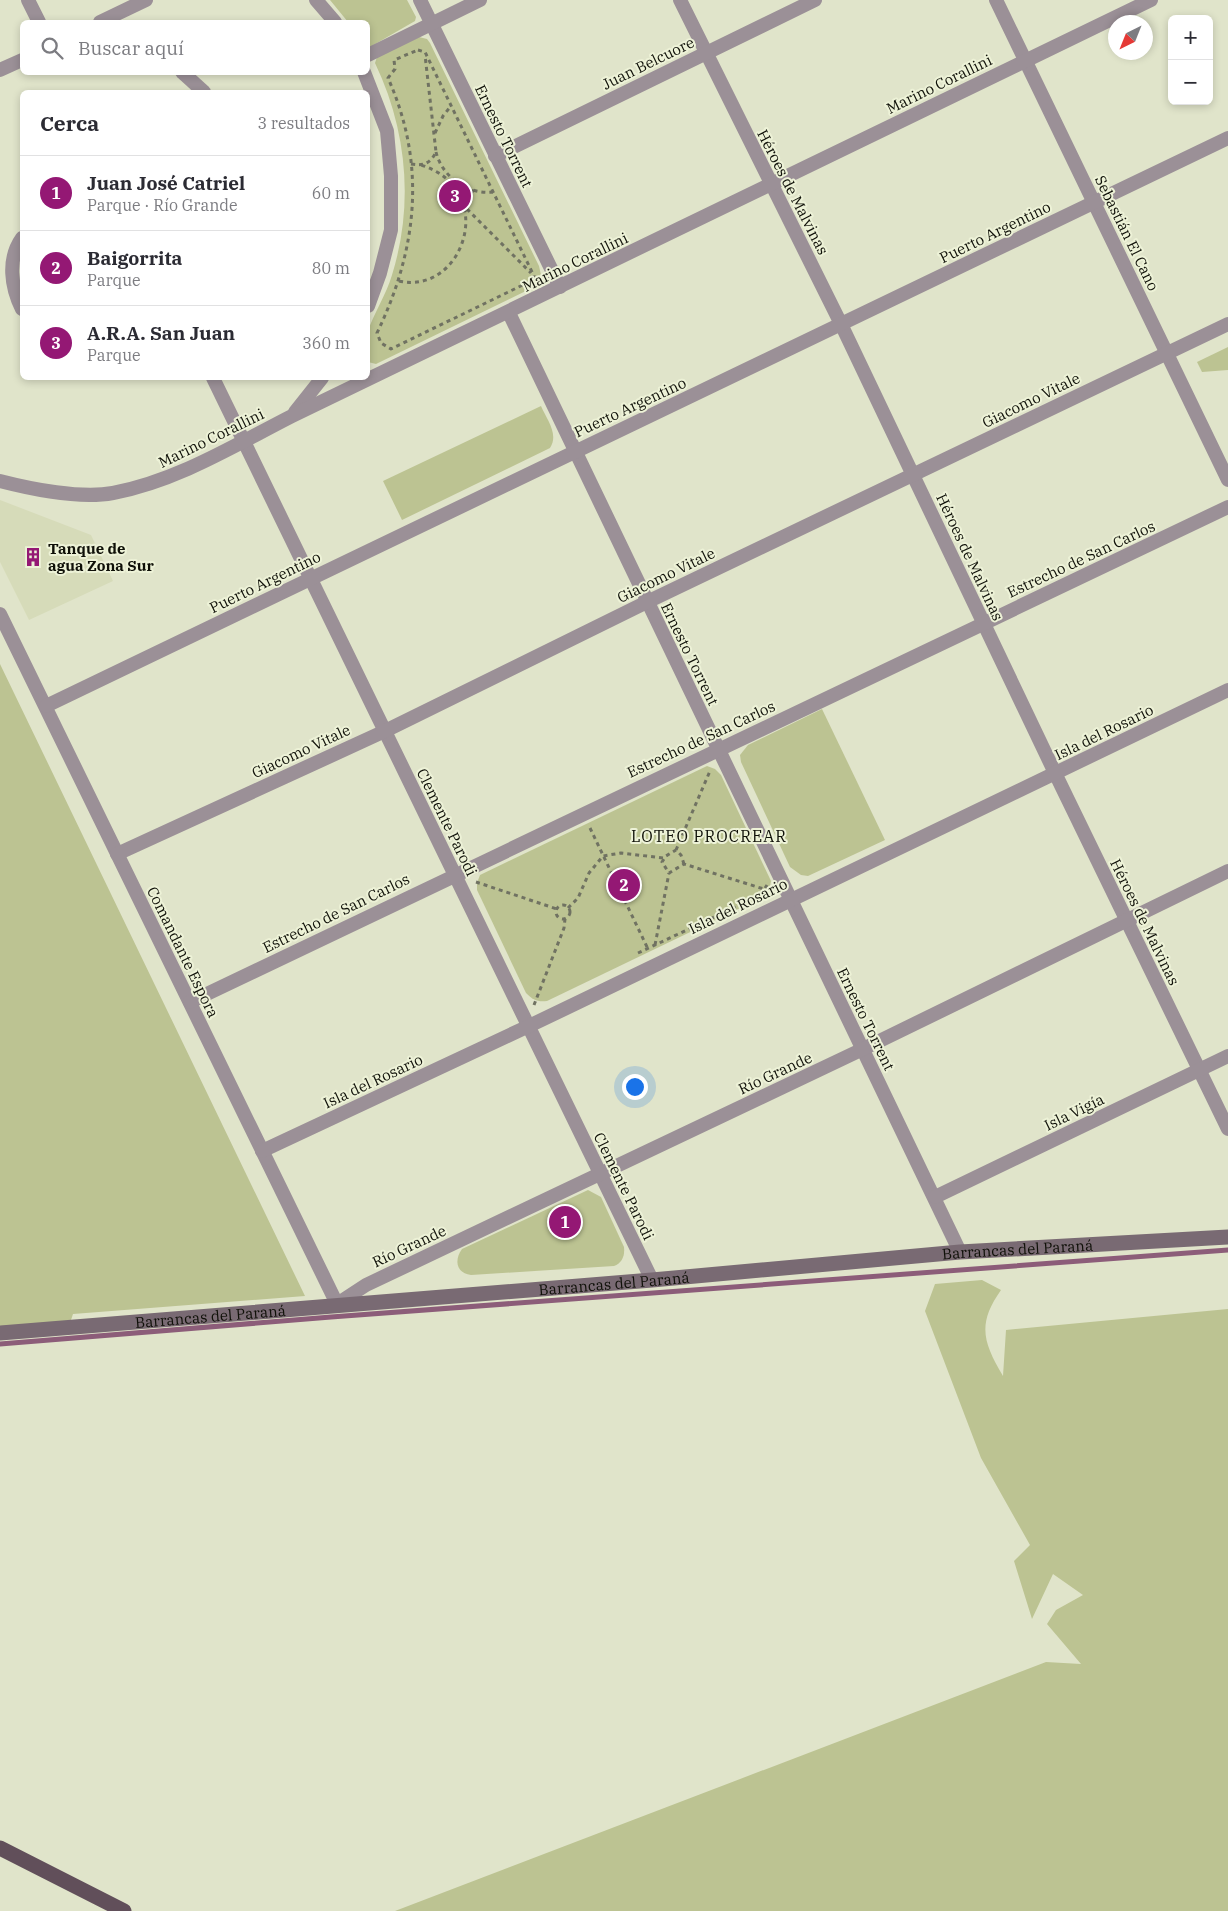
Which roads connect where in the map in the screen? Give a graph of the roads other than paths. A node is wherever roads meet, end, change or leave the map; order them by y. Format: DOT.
graph roads {
  1 [pos="28,0"];
  2 [pos="146,0"];
  3 [pos="316,0"];
  4 [pos="420,0"];
  5 [pos="480,0"];
  6 [pos="680,0"];
  7 [pos="815,0"];
  8 [pos="996,0"];
  9 [pos="1151,0"];
  10 [pos="38,20"];
  11 [pos="104,20"];
  12 [pos="333,20"];
  13 [pos="431,24"];
  14 [pos="705,52"];
  15 [pos="370,54"];
  16 [pos="1025,60"];
  17 [pos="20,61"];
  18 [pos="0,70"];
  19 [pos="185,75"];
  20 [pos="365,75"];
  21 [pos="202,90"];
  22 [pos="1228,138"];
  23 [pos="495,156"];
  24 [pos="770,184"];
  25 [pos="1094,202"];
  26 [pos="20,242"];
  27 [pos="560,287"];
  28 [pos="370,300"];
  29 [pos="20,304"];
  30 [pos="509,312"];
  31 [pos="841,324"];
  32 [pos="1228,324"];
  33 [pos="1168,353"];
  34 [pos="370,377"];
  35 [pos="214,380"];
  36 [pos="320,380"];
  37 [pos="364,380"];
  38 [pos="292,416"];
  39 [pos="243,441"];
  40 [pos="575,451"];
  41 [pos="913,474"];
  42 [pos="1228,480"];
  43 [pos="0,481"];
  44 [pos="1228,507"];
  45 [pos="310,578"];
  46 [pos="647,602"];
  47 [pos="0,614"];
  48 [pos="984,623"];
  49 [pos="4,633"];
  50 [pos="1228,690"];
  51 [pos="46,706"];
  52 [pos="385,731"];
  53 [pos="717,749"];
  54 [pos="1055,773"];
  55 [pos="117,854"];
  56 [pos="1228,871"];
  57 [pos="454,874"];
  58 [pos="791,899"];
  59 [pos="1126,920"];
  60 [pos="190,1002"];
  61 [pos="529,1026"];
  62 [pos="863,1049"];
  63 [pos="1228,1056"];
  64 [pos="1199,1069"];
  65 [pos="1228,1129"];
  66 [pos="262,1150"];
  67 [pos="600,1173"];
  68 [pos="935,1197"];
  69 [pos="1228,1237"];
  70 [pos="960,1252"];
  71 [pos="652,1280"];
  72 [pos="337,1304"];
  73 [pos="0,1333"];
  74 [pos="0,1848"];
  75 [pos="124,1911"];
  1 -- 10 [label="street"];
  2 -- 11 [label="street"];
  3 -- 12 [label="street"];
  4 -- 13 [label="street, Ernesto Torrent"];
  5 -- 13 [label="street"];
  6 -- 14 [label="street, Héroes de Malvinas"];
  7 -- 14 [label="street, Juan Belcuore"];
  8 -- 16 [label="street, Sebastián El Cano"];
  9 -- 16 [label="street, Marino Corallini"];
  13 -- 15 [label="street"];
  13 -- 23 [label="street, Ernesto Torrent"];
  14 -- 23 [label="street, Juan Belcuore"];
  14 -- 24 [label="street, Héroes de Malvinas"];
  16 -- 24 [label="street, Marino Corallini"];
  16 -- 25 [label="street, Sebastián El Cano"];
  17 -- 18 [label="street"];
  19 -- 21 [label="street"];
  20 -- 28 [label="street"];
  22 -- 25 [label="street, Puerto Argentino"];
  23 -- 27 [label="street, Ernesto Torrent"];
  24 -- 27 [label="street, Marino Corallini"];
  24 -- 31 [label="street, Héroes de Malvinas"];
  25 -- 31 [label="street, Puerto Argentino"];
  25 -- 33 [label="street, Sebastián El Cano"];
  26 -- 29 [label="street"];
  27 -- 30 [label="street, Marino Corallini"];
  30 -- 34 [label="street, Marino Corallini"];
  30 -- 40 [label="street, Ernesto Torrent"];
  31 -- 40 [label="street, Puerto Argentino"];
  31 -- 41 [label="street, Héroes de Malvinas"];
  32 -- 33 [label="street, Giacomo Vitale"];
  33 -- 41 [label="street, Giacomo Vitale"];
  33 -- 42 [label="street, Sebastián El Cano"];
  35 -- 39 [label="street, Clemente Parodi"];
  36 -- 38 [label="street"];
  37 -- 38 [label="street, Marino Corallini"];
  38 -- 39 [label="street, Marino Corallini"];
  39 -- 43 [label="street, Marino Corallini"];
  39 -- 45 [label="street, Clemente Parodi"];
  40 -- 45 [label="street, Puerto Argentino"];
  40 -- 46 [label="street, Ernesto Torrent"];
  41 -- 46 [label="street, Giacomo Vitale"];
  41 -- 48 [label="street, Héroes de Malvinas"];
  44 -- 48 [label="street, Estrecho de San Carlos"];
  45 -- 51 [label="street, Puerto Argentino"];
  45 -- 52 [label="street, Clemente Parodi"];
  46 -- 52 [label="street, Giacomo Vitale"];
  46 -- 53 [label="street, Ernesto Torrent"];
  47 -- 49 [label="street, Comandante Espora"];
  48 -- 53 [label="street, Estrecho de San Carlos"];
  48 -- 54 [label="street, Héroes de Malvinas"];
  49 -- 51 [label="street, Comandante Espora"];
  50 -- 54 [label="street, Isla del Rosario"];
  51 -- 55 [label="street, Comandante Espora"];
  52 -- 55 [label="street, Giacomo Vitale"];
  52 -- 57 [label="street, Clemente Parodi"];
  53 -- 57 [label="street, Estrecho de San Carlos"];
  53 -- 58 [label="street, Ernesto Torrent"];
  54 -- 58 [label="street, Isla del Rosario"];
  54 -- 59 [label="street, Héroes de Malvinas"];
  55 -- 60 [label="street, Comandante Espora"];
  56 -- 59 [label="street, Río Grande"];
  57 -- 60 [label="street, Estrecho de San Carlos"];
  57 -- 61 [label="street, Clemente Parodi"];
  58 -- 61 [label="street, Isla del Rosario"];
  58 -- 62 [label="street, Ernesto Torrent"];
  59 -- 62 [label="street, Río Grande"];
  59 -- 64 [label="street, Héroes de Malvinas"];
  60 -- 66 [label="street, Comandante Espora"];
  61 -- 66 [label="street, Isla del Rosario"];
  61 -- 67 [label="street, Clemente Parodi"];
  62 -- 67 [label="street, Río Grande"];
  62 -- 68 [label="street, Ernesto Torrent"];
  63 -- 64 [label="street, Isla Vigía"];
  64 -- 65 [label="street, Héroes de Malvinas"];
  64 -- 68 [label="street, Isla Vigía"];
  66 -- 72 [label="street, Comandante Espora"];
  67 -- 71 [label="street, Clemente Parodi"];
  67 -- 72 [label="street, Río Grande"];
  68 -- 70 [label="street, Ernesto Torrent"];
  69 -- 70 [label="street, Barrancas del Paraná"];
  70 -- 71 [label="street, Barrancas del Paraná"];
  71 -- 72 [label="street, Barrancas del Paraná"];
  72 -- 73 [label="street, Barrancas del Paraná"];
  74 -- 75 [label="main road"];
}
